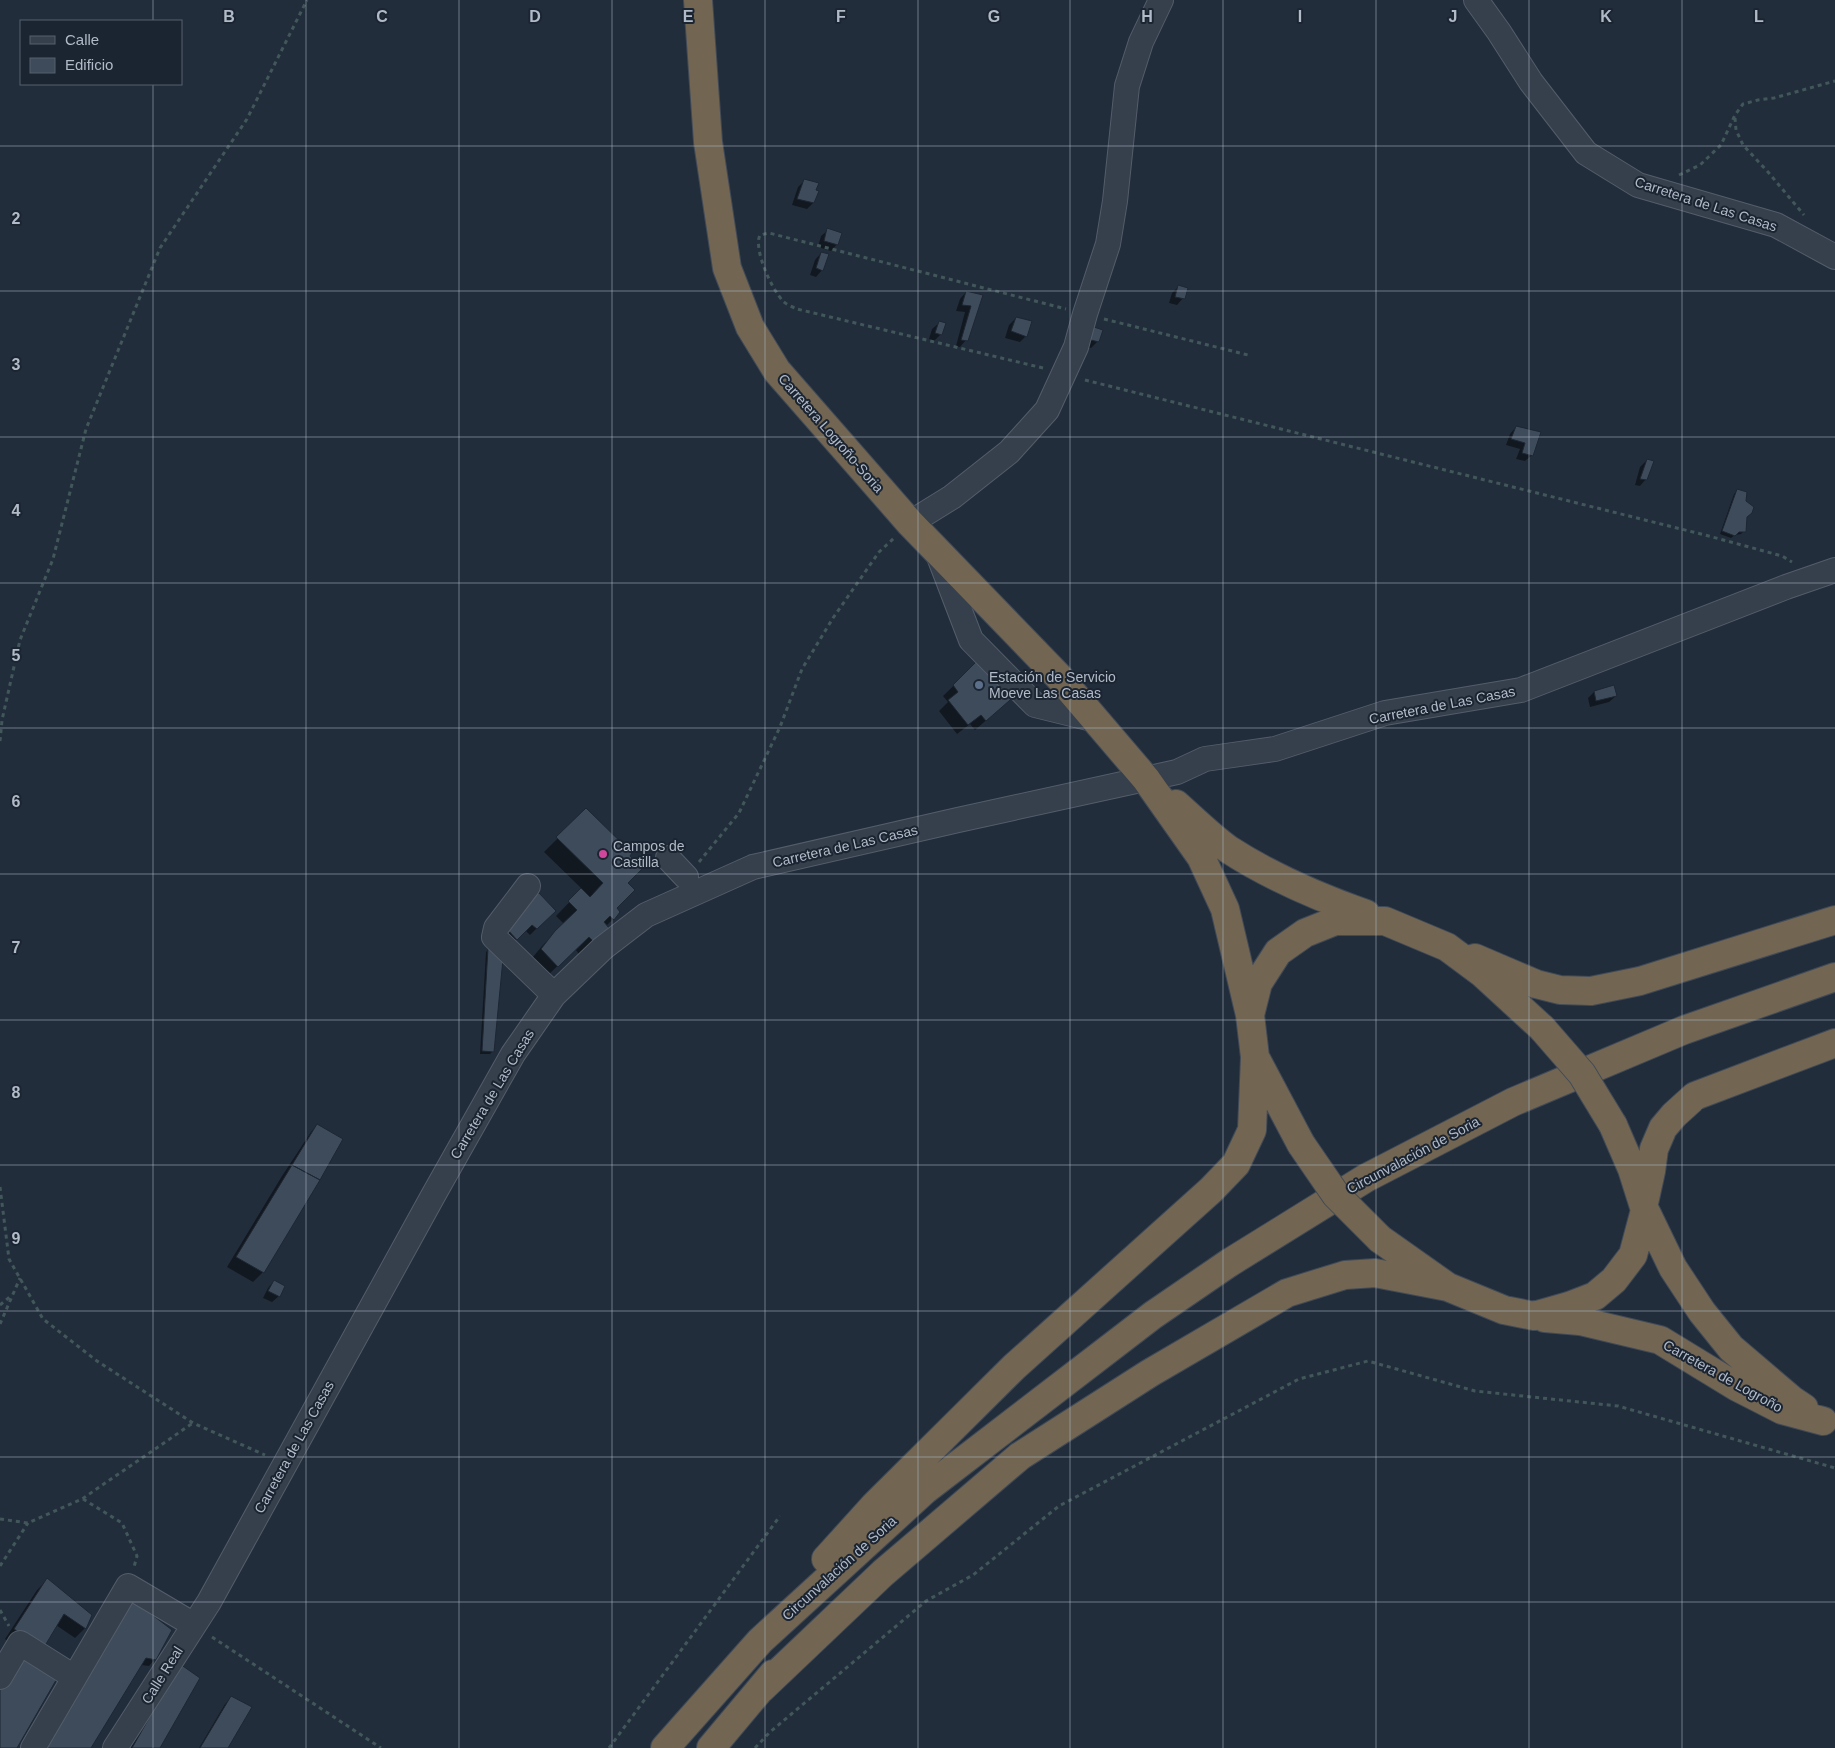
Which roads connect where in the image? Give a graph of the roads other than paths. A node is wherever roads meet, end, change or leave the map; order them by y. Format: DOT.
graph roads {
  1 [pos="698,0"];
  2 [pos="1162,0"];
  3 [pos="1476,0"];
  4 [pos="1835,257"];
  5 [pos="910,523"];
  6 [pos="937,550"];
  7 [pos="1835,570"];
  8 [pos="991,607"];
  9 [pos="971,640"];
  10 [pos="1070,690"];
  11 [pos="1035,705"];
  12 [pos="1096,720"];
  13 [pos="1146,779"];
  14 [pos="668,858"];
  15 [pos="686,877"];
  16 [pos="528,886"];
  17 [pos="1835,920"];
  18 [pos="1385,921"];
  19 [pos="1447,947"];
  20 [pos="1835,977"];
  21 [pos="554,995"];
  22 [pos="1250,1015"];
  23 [pos="1835,1043"];
  24 [pos="1255,1057"];
  25 [pos="1644,1206"];
  26 [pos="1448,1287"];
  27 [pos="1534,1316"];
  28 [pos="1033,1409"];
  29 [pos="1829,1423"];
  30 [pos="209,1602"];
  31 [pos="194,1625"];
  32 [pos="760,1641"];
  33 [pos="0,1677"];
  34 [pos="74,1678"];
  35 [pos="761,1689"];
  36 [pos="33,1748"];
  37 [pos="115,1748"];
  38 [pos="665,1748"];
  39 [pos="712,1748"];
  1 -- 5 [label="highway, Carretera Logroño-Soria"];
  2 -- 5 [label="street"];
  3 -- 4 [label="street, Carretera de Las Casas"];
  5 -- 6 [label="highway, Carretera Logroño-Soria"];
  6 -- 8 [label="highway, Carretera Logroño-Soria"];
  6 -- 9 [label="street"];
  7 -- 13 [label="street, Carretera de Las Casas"];
  8 -- 9 [label="street"];
  8 -- 10 [label="highway, Carretera Logroño-Soria"];
  9 -- 11 [label="street"];
  10 -- 11 [label="street"];
  10 -- 12 [label="highway, Carretera Logroño-Soria"];
  11 -- 12 [label="street"];
  12 -- 13 [label="highway, Carretera Logroño-Soria"];
  13 -- 18 [label="highway, Carretera Logroño-Soria"];
  13 -- 21 [label="street, Carretera de Las Casas"];
  13 -- 22 [label="highway, Carretera Logroño-Soria"];
  14 -- 15 [label="street"];
  16 -- 21 [label="street"];
  17 -- 19 [label="highway"];
  18 -- 19 [label="highway, Carretera Logroño-Soria"];
  18 -- 22 [label="highway"];
  19 -- 25 [label="highway, bridge"];
  20 -- 28 [label="highway, Circunvalación de Soria"];
  21 -- 30 [label="street, Carretera de Las Casas"];
  22 -- 24 [label="highway"];
  23 -- 25 [label="highway"];
  24 -- 26 [label="highway, bridge"];
  24 -- 32 [label="highway"];
  25 -- 27 [label="highway"];
  25 -- 29 [label="highway"];
  26 -- 27 [label="highway, Carretera de Logroño"];
  26 -- 35 [label="highway"];
  27 -- 29 [label="highway, Carretera de Logroño"];
  28 -- 32 [label="highway, Circunvalación de Soria"];
  28 -- 35 [label="highway, Circunvalación de Soria"];
  30 -- 31 [label="street, Calle Real"];
  31 -- 34 [label="street"];
  31 -- 37 [label="street, Calle Real"];
  32 -- 38 [label="highway, Circunvalación de Soria"];
  33 -- 34 [label="street"];
  34 -- 36 [label="street"];
  35 -- 39 [label="highway, Circunvalación de Soria"];
}
